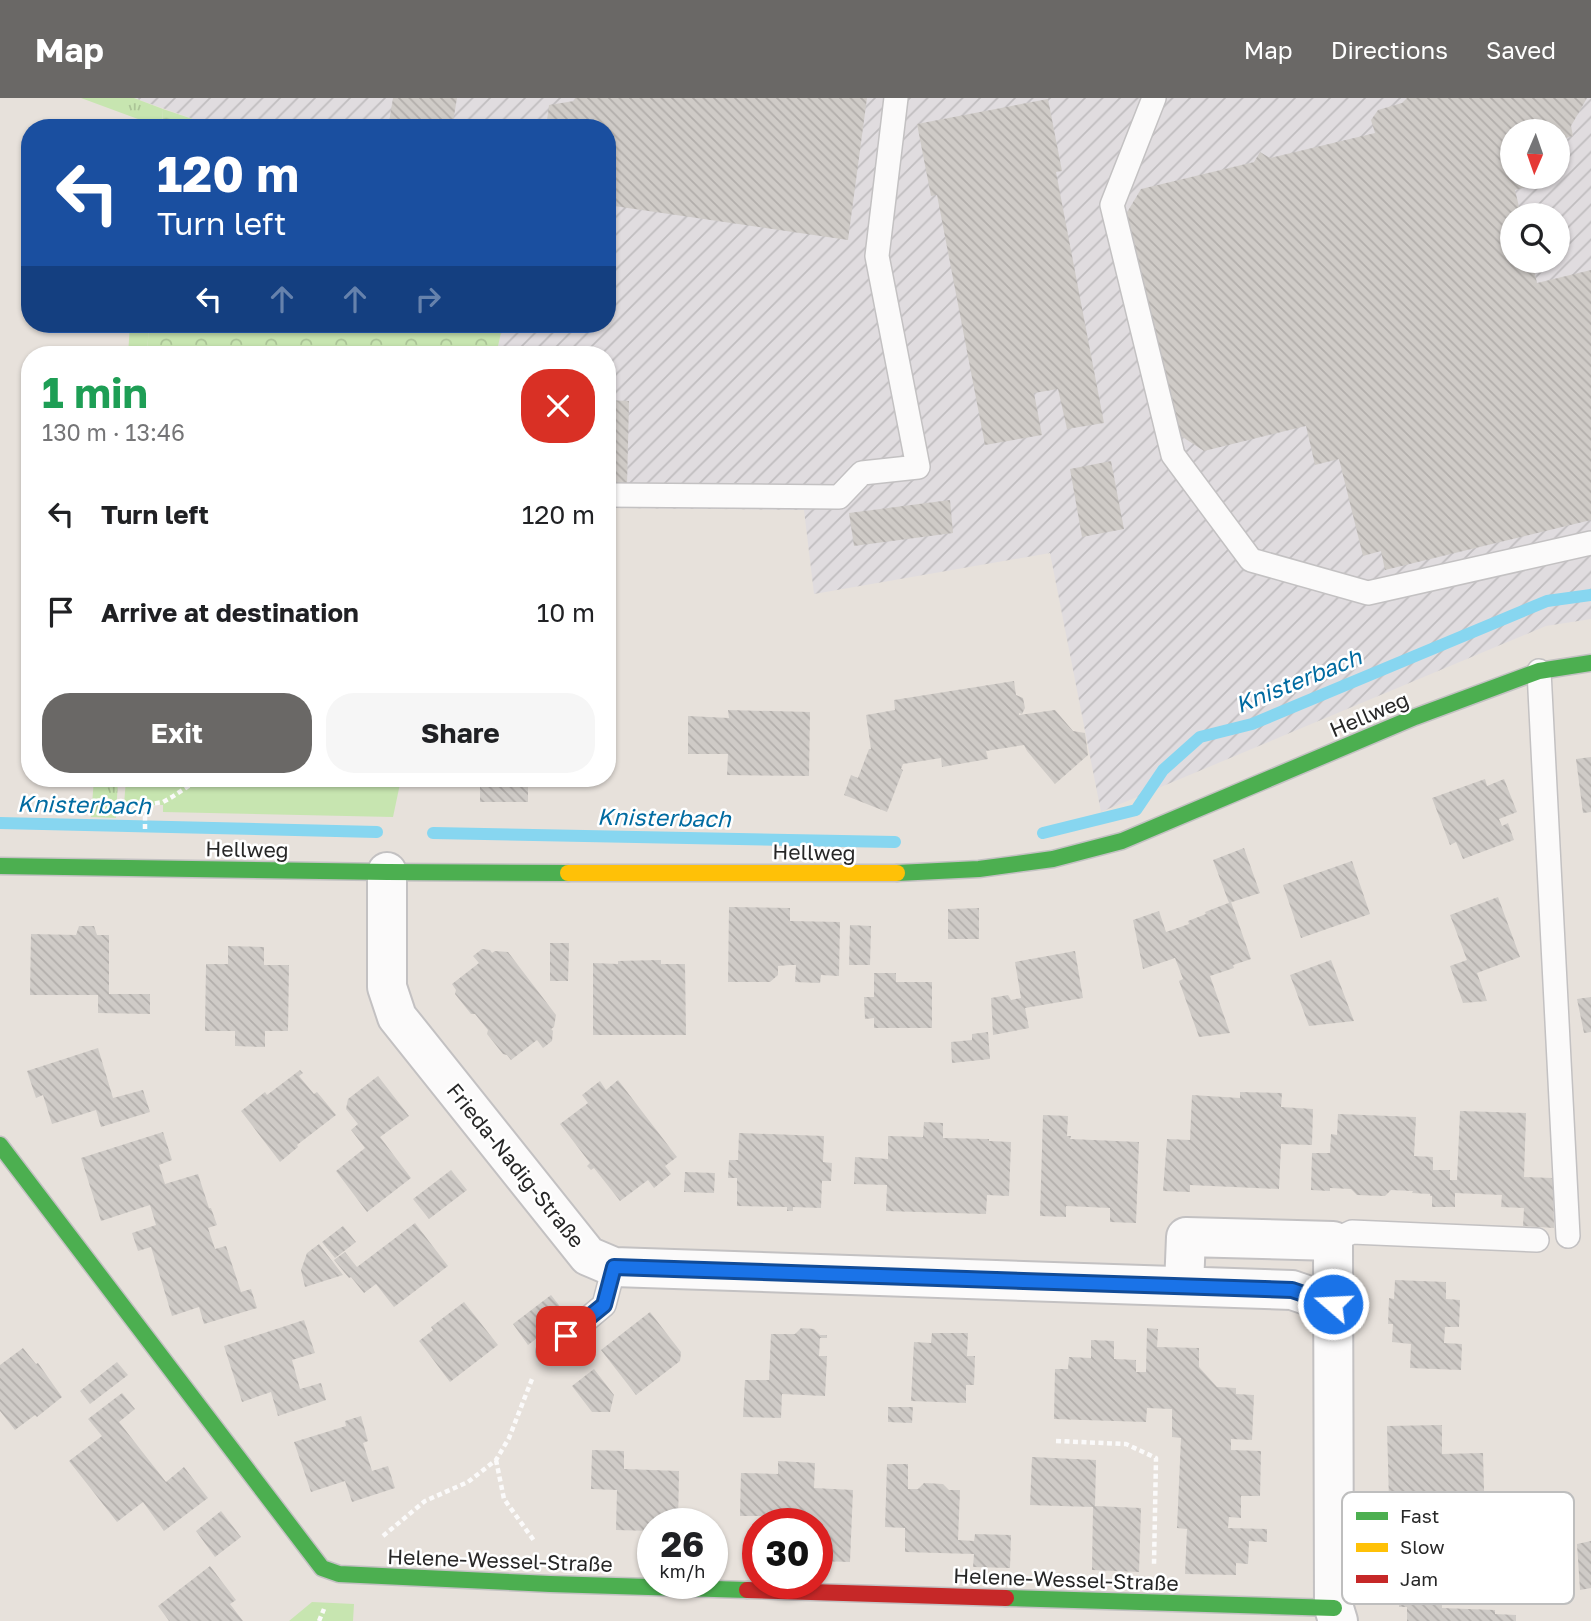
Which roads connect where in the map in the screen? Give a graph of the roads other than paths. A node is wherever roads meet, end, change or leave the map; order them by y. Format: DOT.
graph roads {
  1 [pos="896,98"];
  2 [pos="1154,98"];
  3 [pos="616,495"];
  4 [pos="1591,543"];
  5 [pos="1591,663"];
  6 [pos="1539,671"];
  7 [pos="0,866"];
  8 [pos="387,872"];
  9 [pos="0,1145"];
  10 [pos="1568,1236"];
  11 [pos="1537,1240"];
  12 [pos="1333,1241"];
  13 [pos="614,1267"];
  14 [pos="1184,1286"];
  15 [pos="1333,1304"];
  16 [pos="548,1352"];
  17 [pos="1333,1617"];
  1 -- 3 [label="lane"];
  2 -- 4 [label="lane"];
  5 -- 6 [label="street, Hellweg"];
  6 -- 8 [label="street, Hellweg"];
  6 -- 10 [label="lane"];
  7 -- 8 [label="street, Hellweg"];
  8 -- 13 [label="street, Frieda-Nadig-Straße"];
  9 -- 17 [label="street, Helene-Wessel-Straße"];
  11 -- 12 [label="lane"];
  12 -- 14 [label="street"];
  12 -- 15 [label="street"];
  13 -- 14 [label="street, Frieda-Nadig-Straße"];
  13 -- 16 [label="lane"];
  14 -- 15 [label="street, Frieda-Nadig-Straße"];
  15 -- 17 [label="street"];
}
